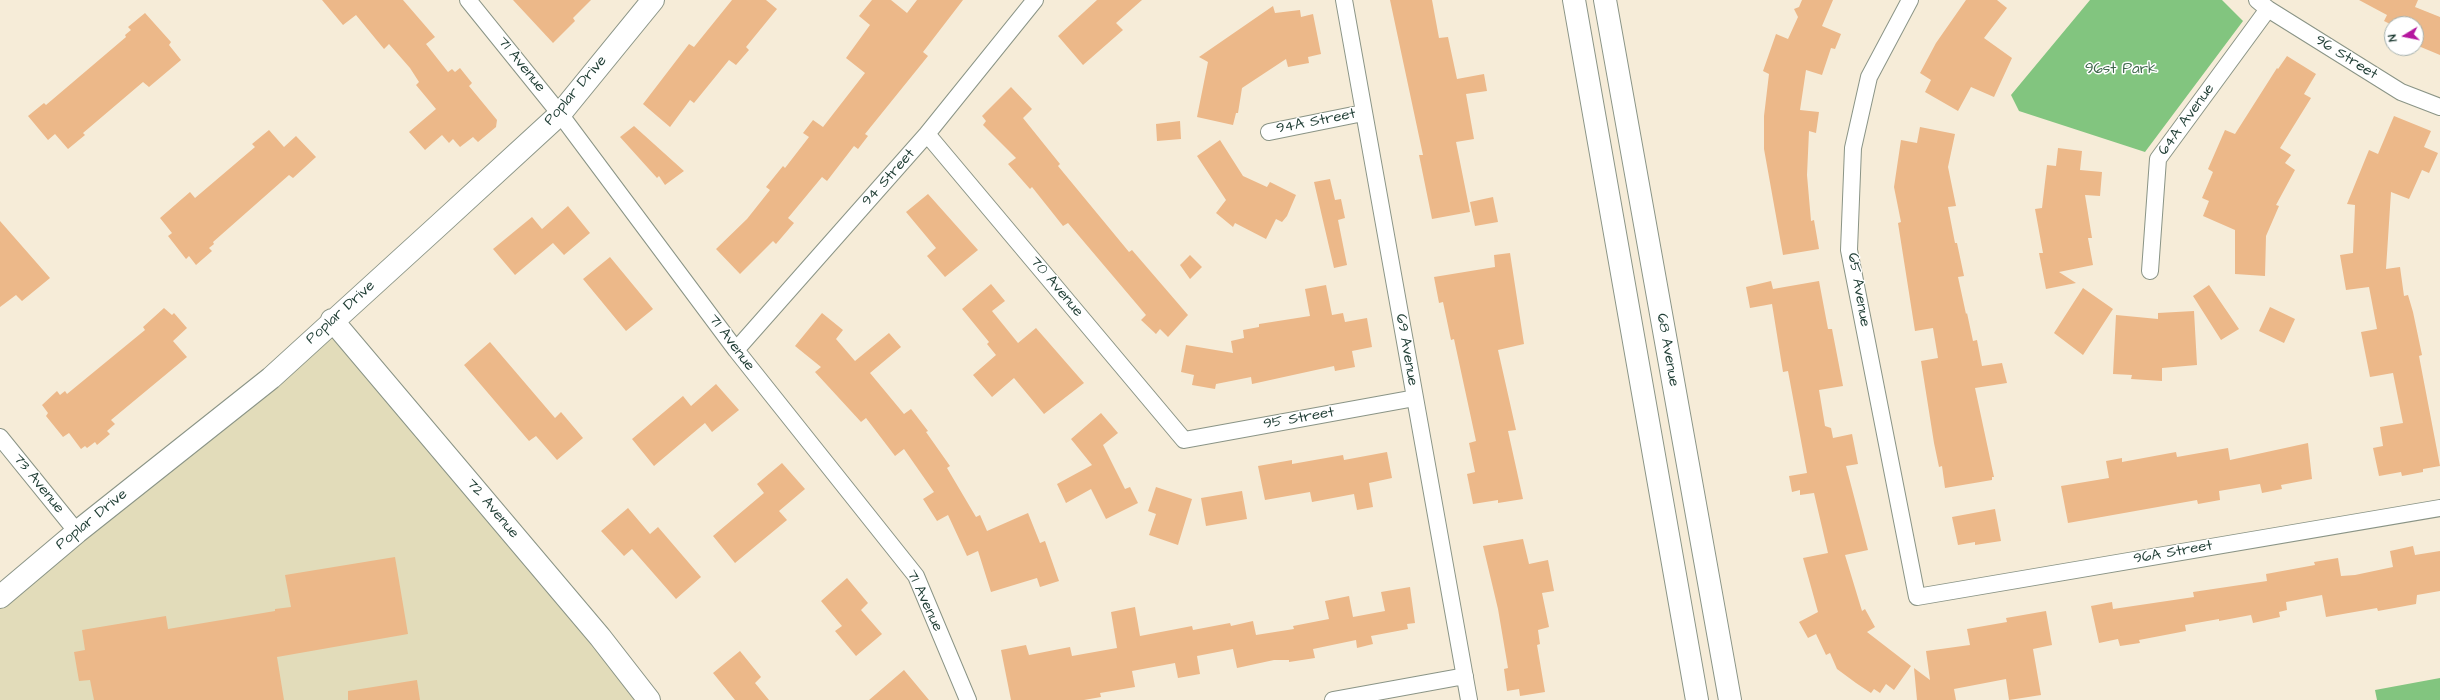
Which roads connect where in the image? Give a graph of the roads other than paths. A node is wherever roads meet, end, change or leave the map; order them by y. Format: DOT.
graph roads {
  1 [pos="468,0"];
  2 [pos="653,0"];
  3 [pos="1035,0"];
  4 [pos="1344,0"];
  5 [pos="1574,0"];
  6 [pos="1605,0"];
  7 [pos="1910,0"];
  8 [pos="2263,4"];
  9 [pos="2440,107"];
  10 [pos="1363,113"];
  11 [pos="560,114"];
  12 [pos="1269,132"];
  13 [pos="927,134"];
  14 [pos="2150,271"];
  15 [pos="332,320"];
  16 [pos="736,350"];
  17 [pos="1415,398"];
  18 [pos="0,437"];
  19 [pos="1184,440"];
  20 [pos="2440,508"];
  21 [pos="77,532"];
  22 [pos="1914,587"];
  23 [pos="0,597"];
  24 [pos="1465,676"];
  25 [pos="649,700"];
  26 [pos="968,700"];
  27 [pos="1333,700"];
  28 [pos="1469,700"];
  29 [pos="1697,700"];
  30 [pos="1730,700"];
  1 -- 11 [label="street, 71 Avenue"];
  2 -- 11 [label="main road, Poplar Drive"];
  3 -- 13 [label="street, 94 Street"];
  4 -- 10 [label="street, 69 Avenue"];
  5 -- 29 [label="main road, 68 Avenue"];
  6 -- 30 [label="main road, 68 Avenue"];
  7 -- 22 [label="street, 65 Avenue"];
  8 -- 9 [label="street, 96 Street"];
  8 -- 14 [label="street, 64A Avenue"];
  10 -- 12 [label="street, 94A Street"];
  10 -- 17 [label="street, 69 Avenue"];
  11 -- 15 [label="main road, Poplar Drive"];
  11 -- 16 [label="street, 71 Avenue"];
  13 -- 16 [label="street, 94 Street"];
  13 -- 19 [label="street, 70 Avenue"];
  15 -- 21 [label="main road, Poplar Drive"];
  15 -- 25 [label="main road, 72 Avenue"];
  16 -- 26 [label="street, 71 Avenue"];
  17 -- 19 [label="street, 95 Street"];
  17 -- 24 [label="street, 69 Avenue"];
  18 -- 21 [label="street, 73 Avenue"];
  20 -- 22 [label="street, 96A Street"];
  21 -- 23 [label="main road, Poplar Drive"];
  24 -- 27 [label="street"];
  24 -- 28 [label="street, 69 Avenue"];
}
